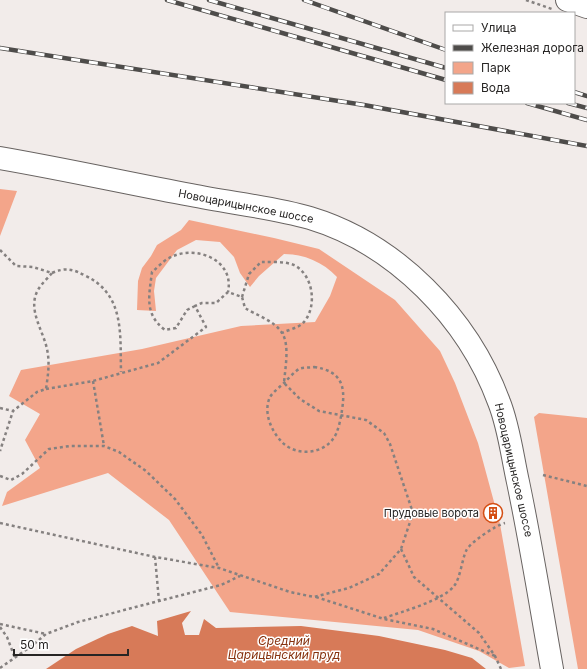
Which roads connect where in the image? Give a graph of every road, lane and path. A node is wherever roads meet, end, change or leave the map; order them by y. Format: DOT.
graph roads {
  1 [pos="526,0"];
  2 [pos="561,5"];
  3 [pos="587,7"];
  4 [pos="0,158"];
  5 [pos="0,250"];
  6 [pos="52,273"];
  7 [pos="228,292"];
  8 [pos="242,297"];
  9 [pos="195,306"];
  10 [pos="282,333"];
  11 [pos="121,372"];
  12 [pos="93,381"];
  13 [pos="284,383"];
  14 [pos="46,389"];
  15 [pos="0,408"];
  16 [pos="13,411"];
  17 [pos="341,414"];
  18 [pos="104,446"];
  19 [pos="0,450"];
  20 [pos="544,475"];
  21 [pos="0,476"];
  22 [pos="587,486"];
  23 [pos="0,523"];
  24 [pos="505,523"];
  25 [pos="400,549"];
  26 [pos="154,557"];
  27 [pos="219,568"];
  28 [pos="240,576"];
  29 [pos="314,596"];
  30 [pos="439,598"];
  31 [pos="159,601"];
  32 [pos="384,619"];
  33 [pos="0,624"];
  34 [pos="0,627"];
  35 [pos="46,634"];
  36 [pos="495,656"];
  37 [pos="14,658"];
  38 [pos="0,668"];
  39 [pos="501,669"];
  40 [pos="552,669"];
  1 -- 2 [label="path"];
  2 -- 3 [label="main road"];
  4 -- 40 [label="main road, Новоцарицынское шоссе"];
  5 -- 6 [label="path"];
  6 -- 11 [label="path"];
  6 -- 14 [label="path"];
  7 -- 8 [label="path"];
  7 -- 9 [label="path"];
  7 -- 9 [label="path"];
  8 -- 10 [label="path"];
  8 -- 10 [label="path"];
  9 -- 11 [label="path"];
  10 -- 13 [label="path"];
  11 -- 12 [label="path"];
  12 -- 14 [label="path"];
  12 -- 18 [label="path"];
  13 -- 17 [label="path"];
  13 -- 17 [label="path"];
  13 -- 17 [label="path"];
  14 -- 16 [label="path"];
  15 -- 16 [label="path"];
  16 -- 19 [label="path"];
  17 -- 25 [label="path"];
  18 -- 21 [label="path"];
  18 -- 27 [label="path"];
  20 -- 22 [label="path"];
  23 -- 26 [label="path"];
  24 -- 30 [label="path"];
  25 -- 29 [label="path"];
  25 -- 30 [label="path"];
  26 -- 27 [label="path"];
  26 -- 31 [label="path"];
  27 -- 28 [label="path"];
  28 -- 29 [label="path"];
  28 -- 31 [label="path"];
  29 -- 32 [label="path"];
  30 -- 32 [label="path"];
  30 -- 36 [label="path"];
  31 -- 35 [label="path"];
  32 -- 36 [label="path"];
  33 -- 35 [label="path"];
  34 -- 37 [label="path"];
  35 -- 37 [label="path"];
  36 -- 39 [label="path"];
  37 -- 38 [label="path"];
}
